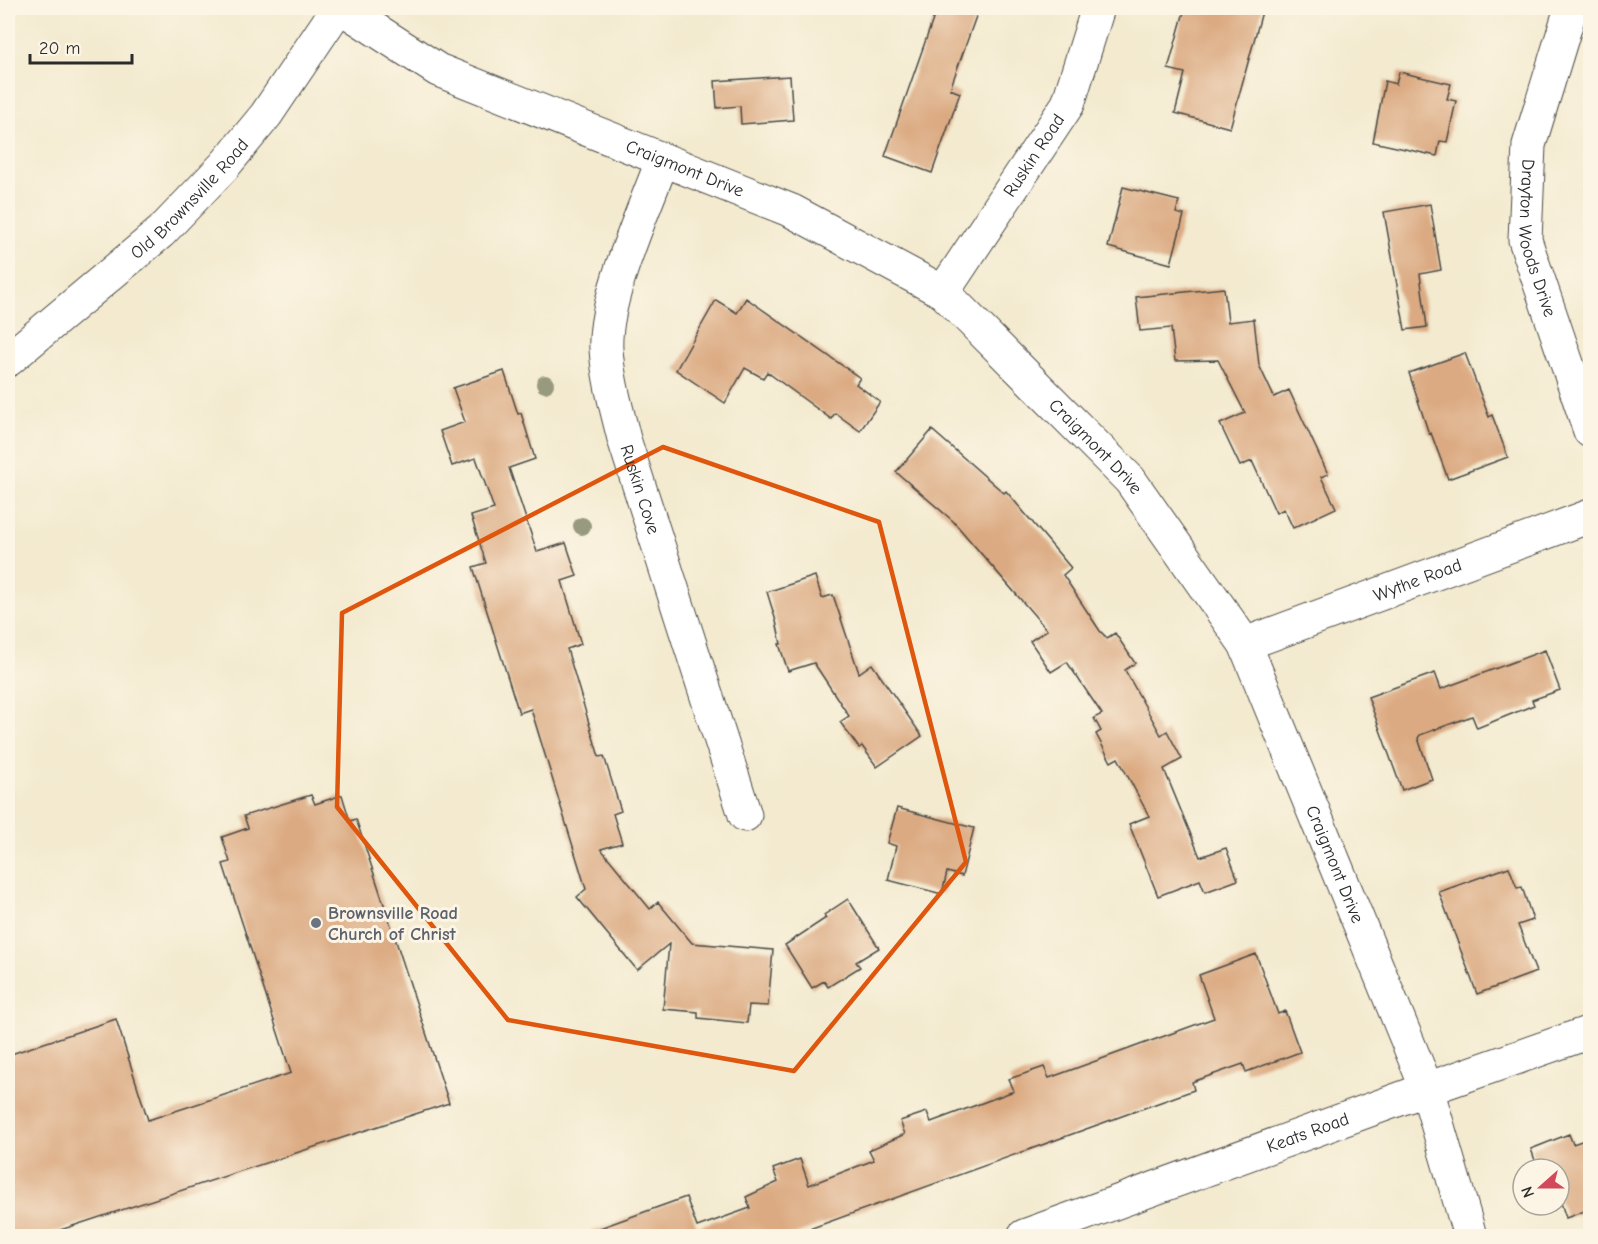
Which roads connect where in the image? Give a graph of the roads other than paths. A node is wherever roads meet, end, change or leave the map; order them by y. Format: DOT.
graph roads {
  1 [pos="340,8"];
  2 [pos="1098,8"];
  3 [pos="1570,8"];
  4 [pos="662,161"];
  5 [pos="943,292"];
  6 [pos="8,360"];
  7 [pos="1590,431"];
  8 [pos="1590,516"];
  9 [pos="1245,644"];
  10 [pos="745,815"];
  11 [pos="1590,1032"];
  12 [pos="1427,1089"];
  13 [pos="1024,1236"];
  14 [pos="1470,1236"];
  1 -- 4 [label="street, Craigmont Drive"];
  1 -- 6 [label="street, Old Brownsville Road"];
  2 -- 5 [label="street, Ruskin Road"];
  3 -- 7 [label="street, Drayton Woods Drive"];
  4 -- 5 [label="street, Craigmont Drive"];
  4 -- 10 [label="street, Ruskin Cove"];
  5 -- 9 [label="street, Craigmont Drive"];
  8 -- 9 [label="street, Wythe Road"];
  9 -- 12 [label="street, Craigmont Drive"];
  11 -- 12 [label="street, Keats Road"];
  12 -- 13 [label="street, Keats Road"];
  12 -- 14 [label="street, Craigmont Drive"];
}
